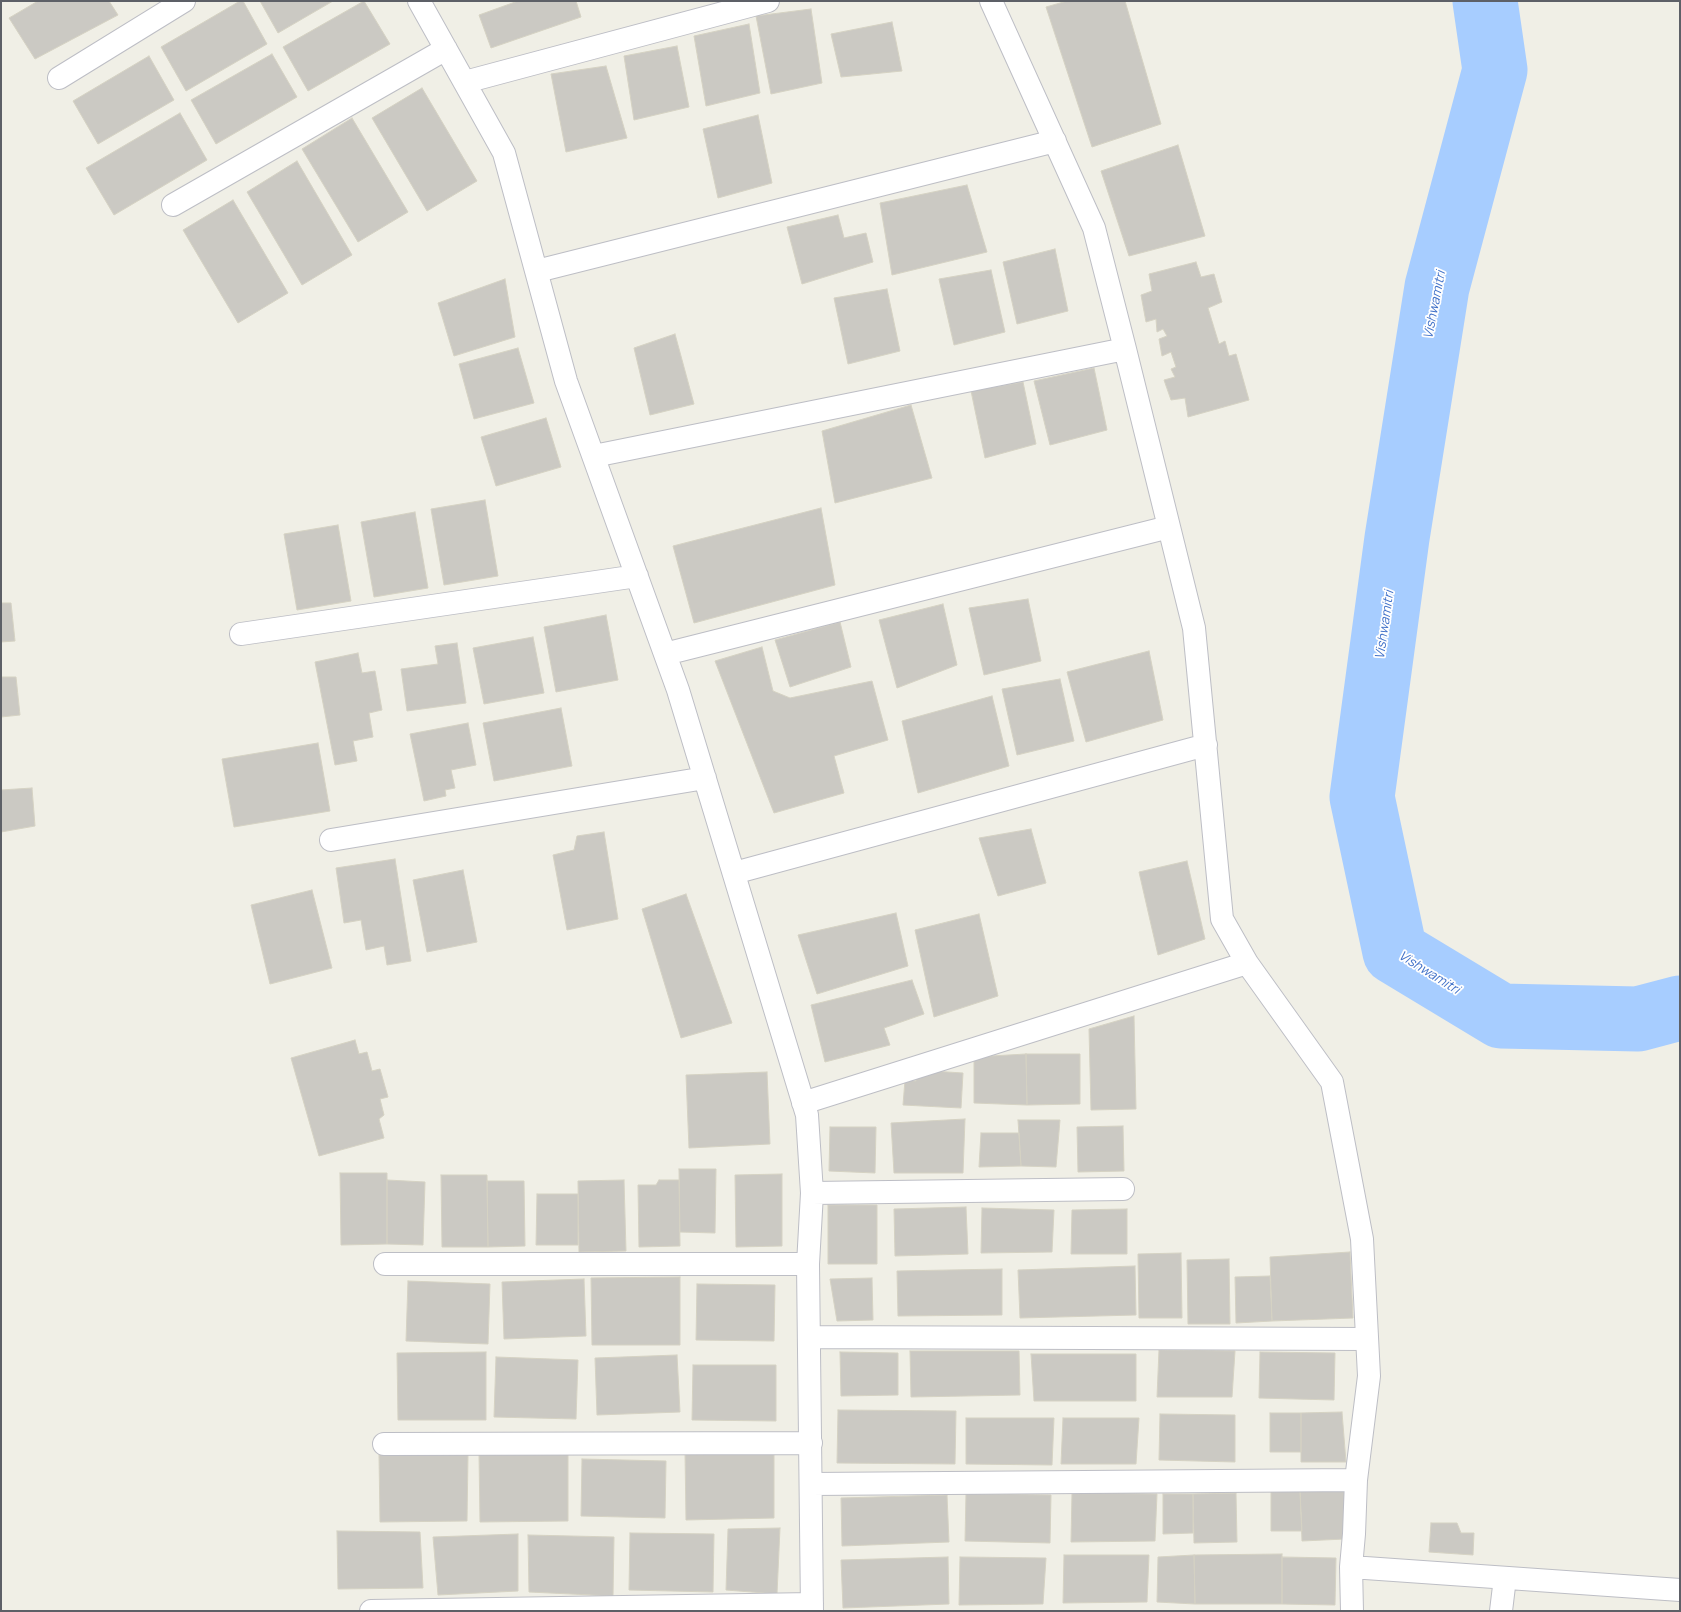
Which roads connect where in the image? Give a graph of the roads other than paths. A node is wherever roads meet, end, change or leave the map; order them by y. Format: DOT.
graph roads {
  1 [pos="184,1"];
  2 [pos="419,1"];
  3 [pos="768,1"];
  4 [pos="991,1"];
  5 [pos="446,49"];
  6 [pos="59,78"];
  7 [pos="465,82"];
  8 [pos="1055,141"];
  9 [pos="173,205"];
  10 [pos="536,271"];
  11 [pos="1124,349"];
  12 [pos="594,456"];
  13 [pos="1169,528"];
  14 [pos="637,576"];
  15 [pos="241,634"];
  16 [pos="665,654"];
  17 [pos="1206,745"];
  18 [pos="705,778"];
  19 [pos="331,840"];
  20 [pos="734,873"];
  21 [pos="1247,963"];
  22 [pos="803,1103"];
  23 [pos="1123,1189"];
  24 [pos="812,1193"];
  25 [pos="385,1264"];
  26 [pos="808,1264"];
  27 [pos="809,1337"];
  28 [pos="1367,1339"];
  29 [pos="811,1443"];
  30 [pos="384,1444"];
  31 [pos="1356,1480"];
  32 [pos="811,1484"];
  33 [pos="1351,1567"];
  34 [pos="1505,1578"];
  35 [pos="1680,1590"];
  36 [pos="812,1607"];
  37 [pos="370,1611"];
  38 [pos="1352,1611"];
  39 [pos="1501,1611"];
  1 -- 6 [label="street"];
  2 -- 5 [label="street"];
  3 -- 7 [label="street"];
  4 -- 8 [label="street"];
  5 -- 7 [label="street"];
  5 -- 9 [label="street"];
  7 -- 10 [label="street"];
  8 -- 10 [label="street"];
  8 -- 11 [label="street"];
  10 -- 12 [label="street"];
  11 -- 12 [label="street"];
  11 -- 13 [label="street"];
  12 -- 14 [label="street"];
  13 -- 16 [label="street"];
  13 -- 17 [label="street"];
  14 -- 15 [label="street"];
  14 -- 16 [label="street"];
  16 -- 18 [label="street"];
  17 -- 20 [label="street"];
  17 -- 21 [label="street"];
  18 -- 19 [label="street"];
  18 -- 20 [label="street"];
  20 -- 22 [label="street"];
  21 -- 22 [label="street"];
  21 -- 28 [label="street"];
  22 -- 24 [label="street"];
  23 -- 24 [label="street"];
  24 -- 26 [label="street"];
  25 -- 26 [label="street"];
  26 -- 27 [label="street"];
  27 -- 28 [label="street"];
  27 -- 29 [label="street"];
  28 -- 31 [label="street"];
  29 -- 30 [label="street"];
  29 -- 32 [label="street"];
  31 -- 32 [label="street"];
  31 -- 33 [label="street"];
  32 -- 36 [label="street"];
  33 -- 34 [label="street"];
  33 -- 38 [label="street"];
  34 -- 35 [label="street"];
  34 -- 39 [label="street"];
  36 -- 37 [label="street"];
}
